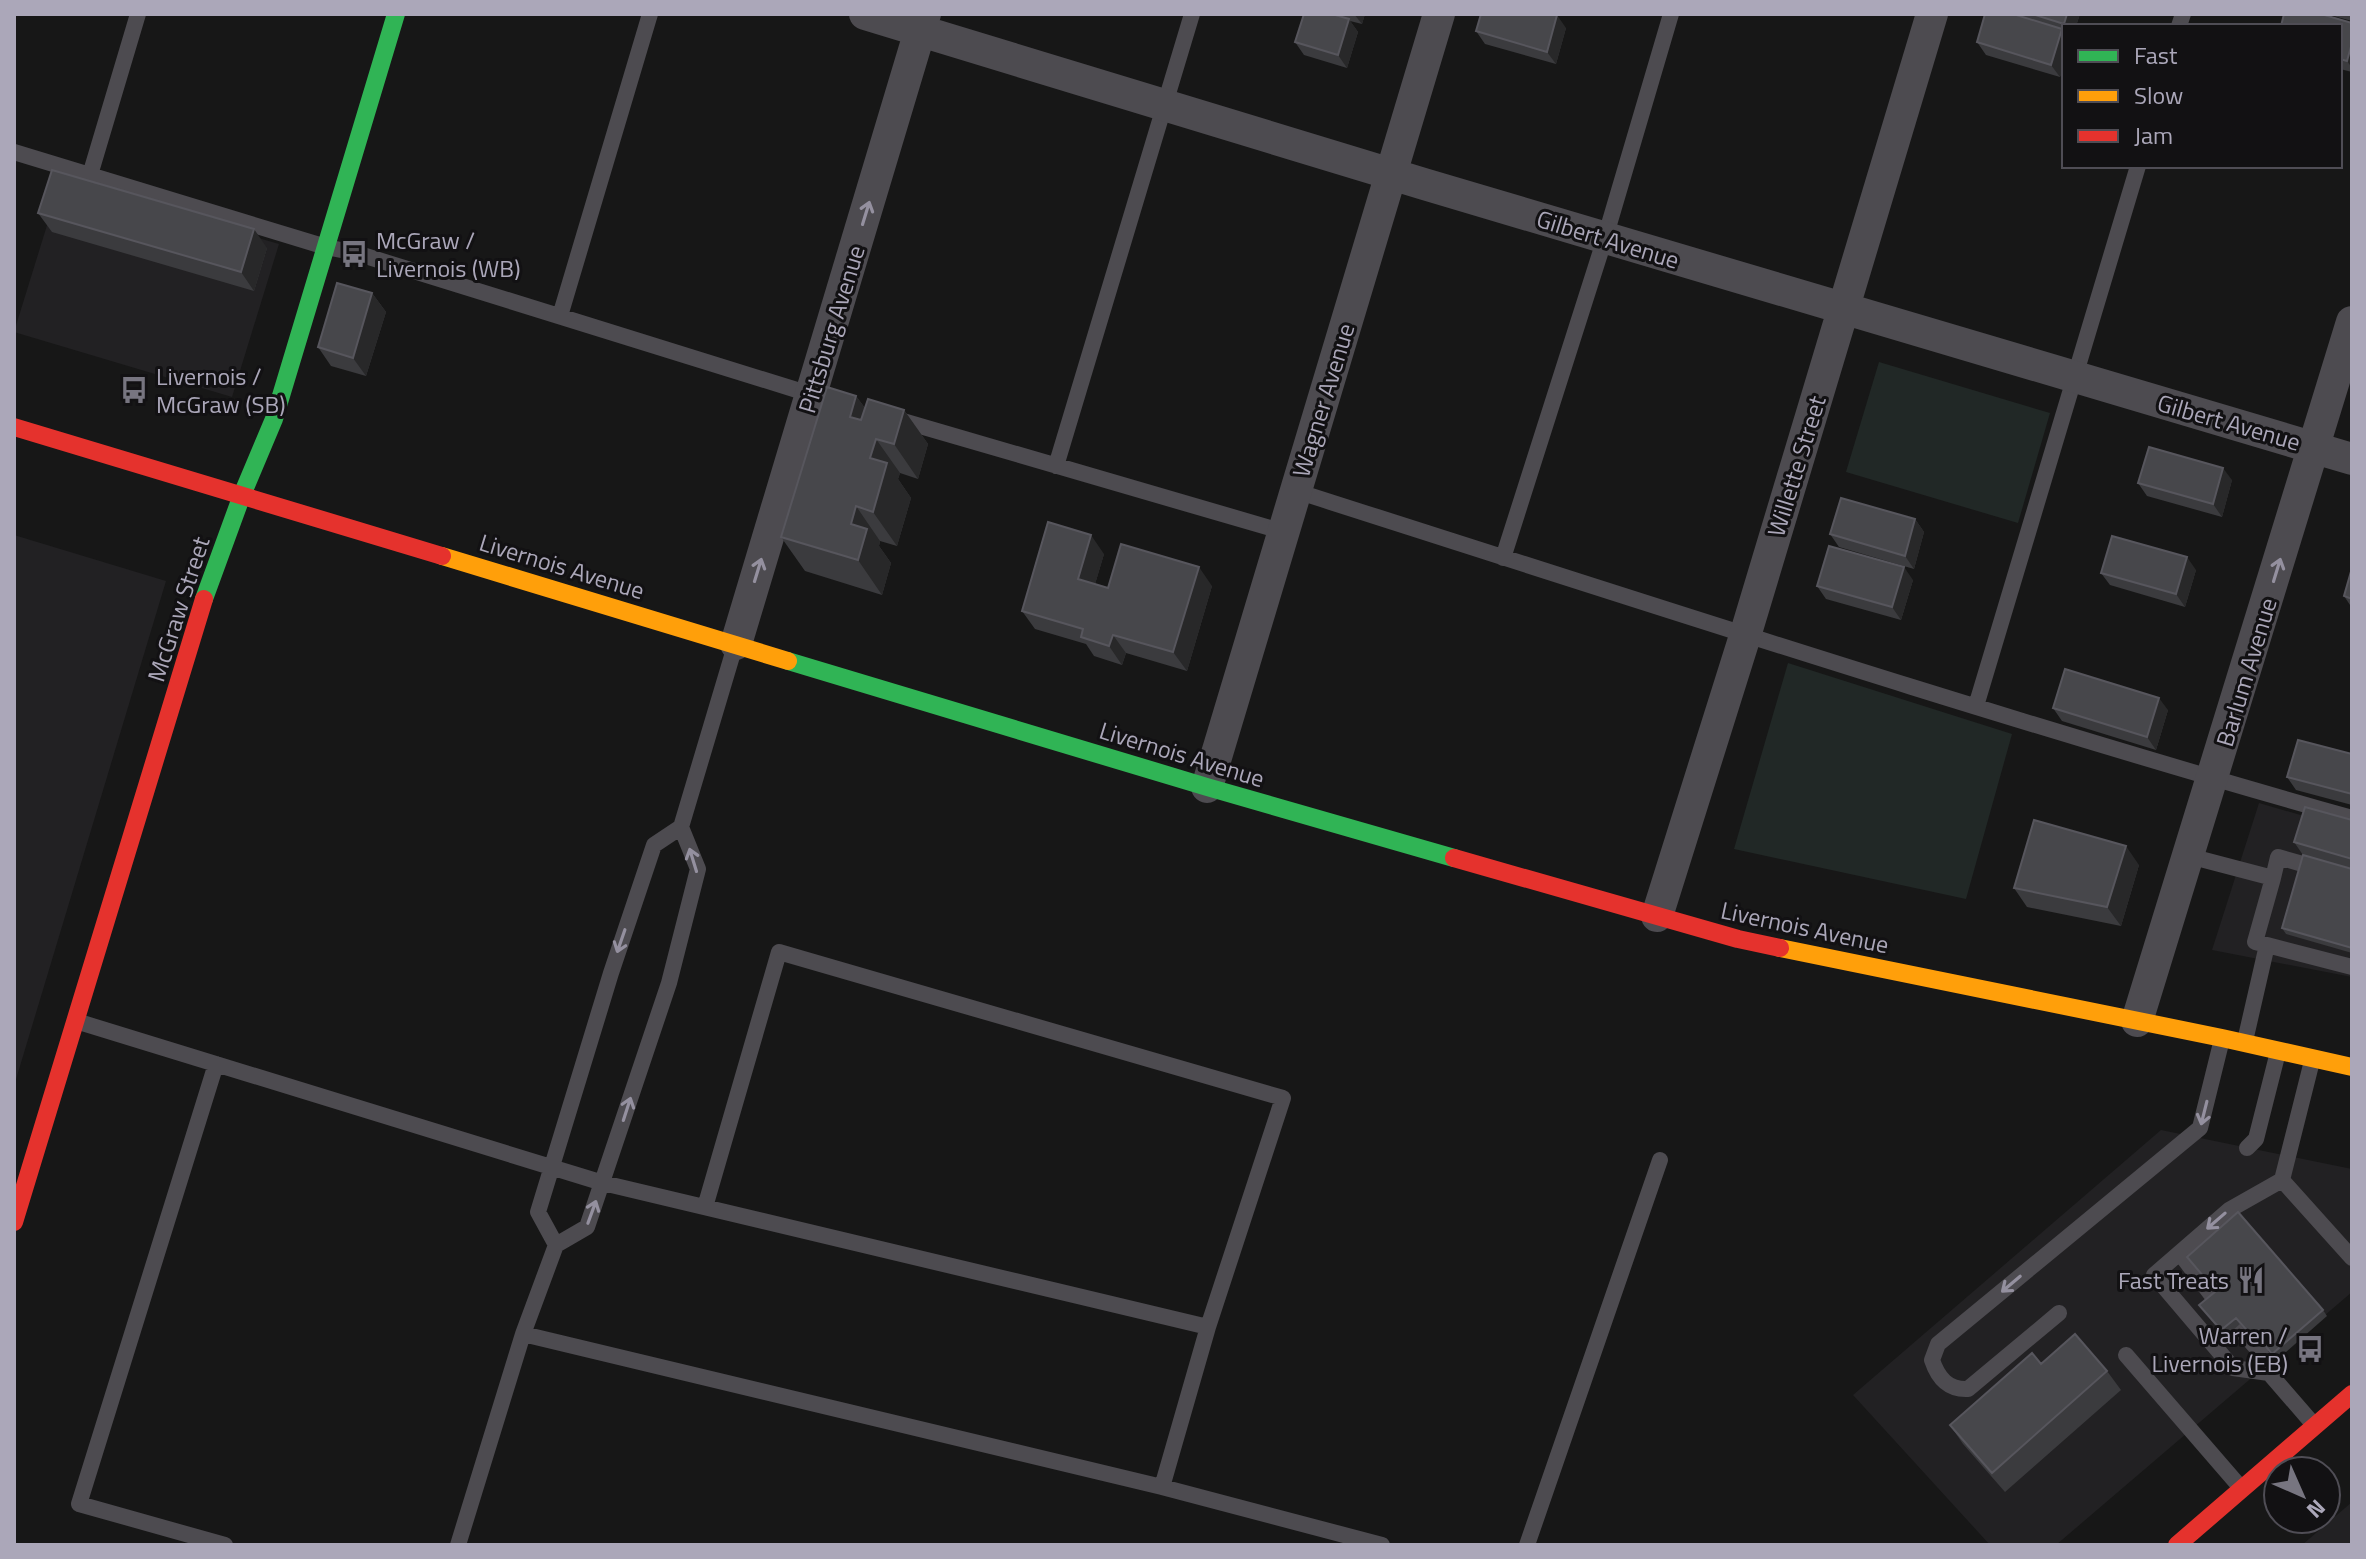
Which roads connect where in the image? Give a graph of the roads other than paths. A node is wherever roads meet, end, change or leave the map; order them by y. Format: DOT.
graph roads {
  1 [pos="138,14"];
  2 [pos="396,14"];
  3 [pos="650,14"];
  4 [pos="865,14"];
  5 [pos="1192,14"];
  6 [pos="1439,14"];
  7 [pos="1671,14"];
  8 [pos="1932,14"];
  9 [pos="923,22"];
  10 [pos="1164,105"];
  11 [pos="14,152"];
  12 [pos="2137,168"];
  13 [pos="1391,174"];
  14 [pos="90,175"];
  15 [pos="1605,238"];
  16 [pos="326,247"];
  17 [pos="1844,309"];
  18 [pos="560,316"];
  19 [pos="2352,322"];
  20 [pos="2075,377"];
  21 [pos="824,398"];
  22 [pos="879,414"];
  23 [pos="14,427"];
  24 [pos="2314,447"];
  25 [pos="2352,459"];
  26 [pos="1056,466"];
  27 [pos="1296,491"];
  28 [pos="242,495"];
  29 [pos="1284,532"];
  30 [pos="1503,558"];
  31 [pos="1745,636"];
  32 [pos="736,644"];
  33 [pos="1976,706"];
  34 [pos="2213,779"];
  35 [pos="1207,787"];
  36 [pos="2352,818"];
  37 [pos="681,827"];
  38 [pos="2189,856"];
  39 [pos="2306,865"];
  40 [pos="2273,878"];
  41 [pos="1657,916"];
  42 [pos="2267,945"];
  43 [pos="2352,966"];
  44 [pos="74,1020"];
  45 [pos="2137,1021"];
  46 [pos="2222,1038"];
  47 [pos="2245,1043"];
  48 [pos="2278,1050"];
  49 [pos="2313,1058"];
  50 [pos="216,1064"];
  51 [pos="2352,1067"];
  52 [pos="2247,1148"];
  53 [pos="1660,1160"];
  54 [pos="552,1169"];
  55 [pos="2282,1180"];
  56 [pos="603,1183"];
  57 [pos="705,1207"];
  58 [pos="14,1222"];
  59 [pos="556,1245"];
  60 [pos="2186,1248"];
  61 [pos="2352,1258"];
  62 [pos="2216,1301"];
  63 [pos="2059,1313"];
  64 [pos="2237,1326"];
  65 [pos="1208,1327"];
  66 [pos="523,1334"];
  67 [pos="2126,1355"];
  68 [pos="2269,1373"];
  69 [pos="2352,1394"];
  70 [pos="2315,1426"];
  71 [pos="1162,1487"];
  72 [pos="2242,1489"];
  73 [pos="225,1545"];
  74 [pos="458,1545"];
  75 [pos="1382,1545"];
  76 [pos="1527,1545"];
  77 [pos="2177,1545"];
  1 -- 14 [label="lane"];
  2 -- 16 [label="main road, McGraw Street"];
  3 -- 18 [label="lane"];
  4 -- 9 [label="street, Gilbert Avenue"];
  5 -- 10 [label="lane"];
  6 -- 13 [label="street, Wagner Avenue"];
  7 -- 15 [label="lane"];
  8 -- 17 [label="street, Willette Street"];
  9 -- 10 [label="street, Gilbert Avenue"];
  21 -- 9 [label="street, Pittsburg Avenue, one-way"];
  10 -- 13 [label="street, Gilbert Avenue"];
  10 -- 26 [label="lane"];
  11 -- 14 [label="lane"];
  12 -- 20 [label="lane"];
  13 -- 15 [label="street, Gilbert Avenue"];
  13 -- 27 [label="street, Wagner Avenue"];
  14 -- 16 [label="lane"];
  15 -- 17 [label="street, Gilbert Avenue"];
  15 -- 30 [label="lane"];
  16 -- 18 [label="lane"];
  16 -- 28 [label="main road, McGraw Street"];
  17 -- 20 [label="street, Gilbert Avenue"];
  17 -- 31 [label="street, Willette Street"];
  18 -- 21 [label="lane"];
  19 -- 24 [label="street, Barlum Avenue"];
  20 -- 24 [label="street, Gilbert Avenue"];
  20 -- 33 [label="lane"];
  32 -- 21 [label="street, Pittsburg Avenue, one-way"];
  22 -- 26 [label="lane"];
  23 -- 28 [label="main road, Livernois Avenue"];
  24 -- 25 [label="street, Gilbert Avenue"];
  34 -- 24 [label="street, Barlum Avenue, one-way"];
  26 -- 29 [label="lane"];
  27 -- 29 [label="street, Wagner Avenue"];
  27 -- 30 [label="lane"];
  28 -- 32 [label="main road, Livernois Avenue"];
  28 -- 44 [label="main road, McGraw Street"];
  29 -- 35 [label="street, Wagner Avenue"];
  30 -- 31 [label="lane"];
  31 -- 33 [label="lane"];
  31 -- 41 [label="street, Willette Street"];
  32 -- 35 [label="main road, Livernois Avenue"];
  32 -- 37 [label="lane"];
  33 -- 34 [label="lane"];
  34 -- 36 [label="lane"];
  34 -- 38 [label="street, Barlum Avenue"];
  35 -- 41 [label="main road, Livernois Avenue"];
  37 -- 54 [label="lane, one-way"];
  56 -- 37 [label="lane, one-way"];
  38 -- 40 [label="lane"];
  38 -- 45 [label="street, Barlum Avenue"];
  39 -- 40 [label="lane"];
  40 -- 42 [label="lane"];
  41 -- 45 [label="main road, Livernois Avenue"];
  42 -- 43 [label="lane"];
  42 -- 47 [label="lane"];
  44 -- 50 [label="lane"];
  44 -- 58 [label="main road, McGraw Street"];
  45 -- 46 [label="main road, Livernois Avenue"];
  46 -- 47 [label="main road, Livernois Avenue"];
  46 -- 63 [label="lane, one-way"];
  47 -- 48 [label="main road, Livernois Avenue"];
  48 -- 49 [label="main road, Livernois Avenue"];
  48 -- 52 [label="lane"];
  49 -- 51 [label="main road, Livernois Avenue"];
  49 -- 55 [label="lane"];
  50 -- 54 [label="lane"];
  50 -- 73 [label="lane"];
  53 -- 76 [label="lane"];
  54 -- 56 [label="lane"];
  54 -- 59 [label="lane"];
  55 -- 60 [label="lane, one-way"];
  55 -- 61 [label="lane"];
  56 -- 57 [label="lane"];
  59 -- 56 [label="lane, one-way"];
  57 -- 65 [label="lane"];
  57 -- 65 [label="lane"];
  59 -- 66 [label="lane"];
  60 -- 62 [label="lane"];
  60 -- 68 [label="lane"];
  64 -- 68 [label="lane"];
  65 -- 71 [label="lane"];
  66 -- 71 [label="lane"];
  66 -- 74 [label="lane"];
  67 -- 72 [label="lane"];
  68 -- 70 [label="lane"];
  69 -- 70 [label="main road"];
  70 -- 72 [label="main road"];
  71 -- 75 [label="lane"];
  72 -- 77 [label="main road"];
}
